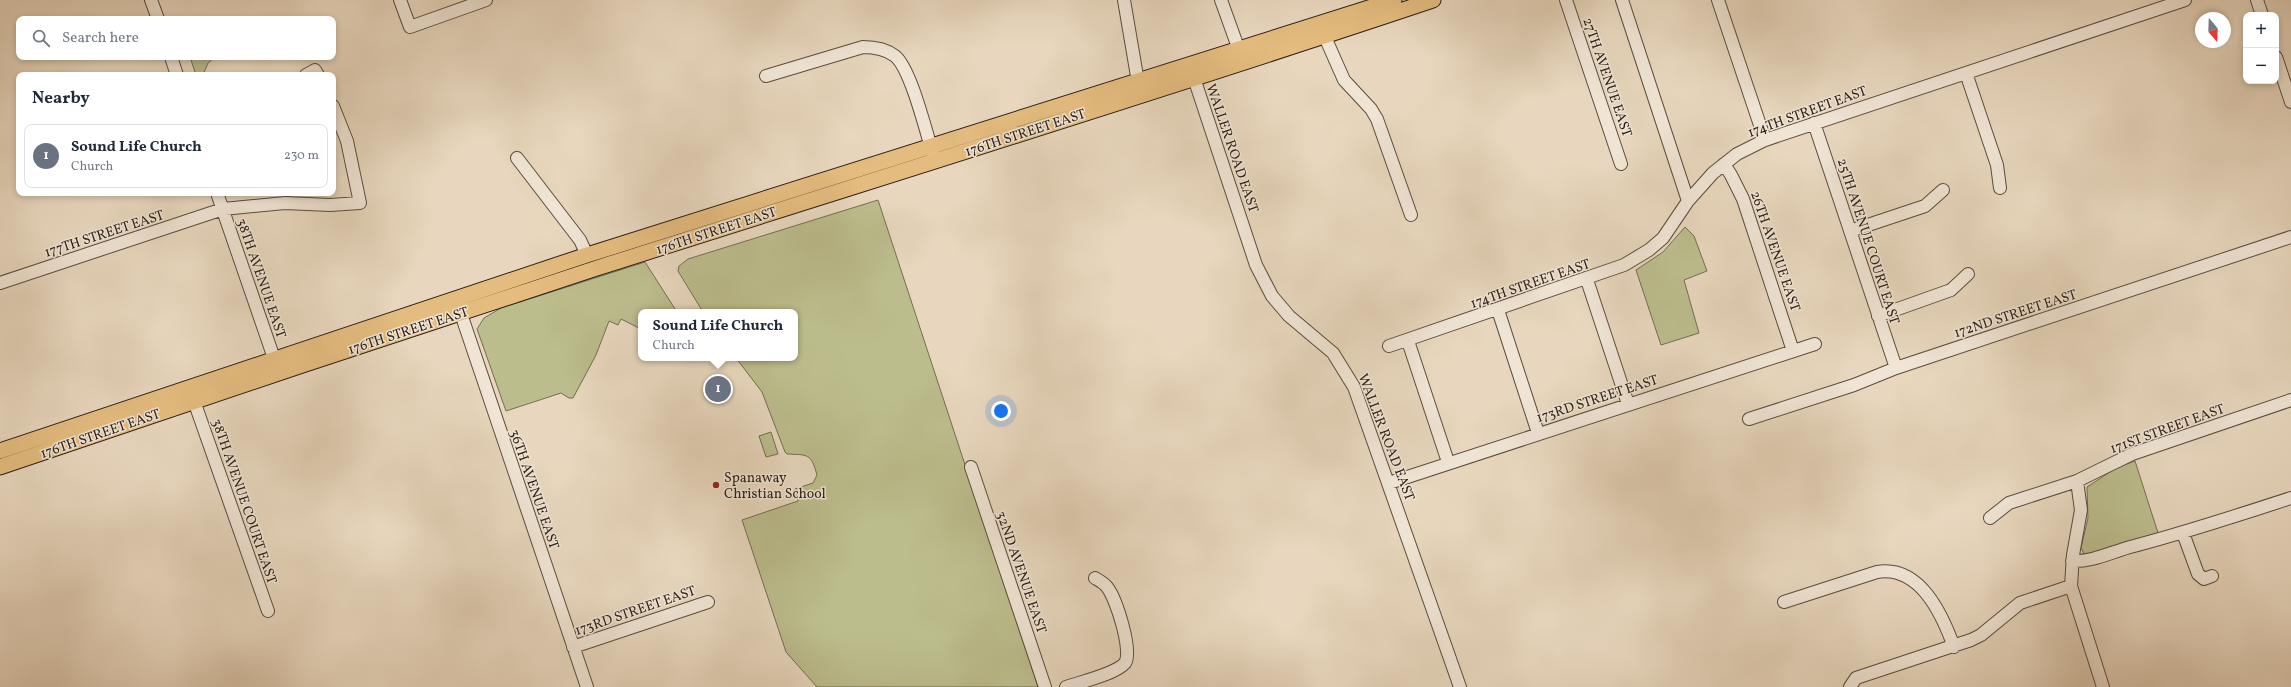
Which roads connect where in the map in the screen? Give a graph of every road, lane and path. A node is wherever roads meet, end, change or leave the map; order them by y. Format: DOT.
graph roads {
  1 [pos="152,0"];
  2 [pos="400,0"];
  3 [pos="486,0"];
  4 [pos="1128,0"];
  5 [pos="1221,0"];
  6 [pos="1394,0"];
  7 [pos="1411,0"];
  8 [pos="1434,0"];
  9 [pos="1566,0"];
  10 [pos="1622,0"];
  11 [pos="1718,0"];
  12 [pos="2185,0"];
  13 [pos="2257,0"];
  14 [pos="2261,12"];
  15 [pos="157,16"];
  16 [pos="1363,24"];
  17 [pos="1324,37"];
  18 [pos="1239,50"];
  19 [pos="172,60"];
  20 [pos="2279,66"];
  21 [pos="176,72"];
  22 [pos="1192,73"];
  23 [pos="1966,73"];
  24 [pos="766,76"];
  25 [pos="1138,82"];
  26 [pos="2291,102"];
  27 [pos="336,114"];
  28 [pos="1814,123"];
  29 [pos="1765,140"];
  30 [pos="933,154"];
  31 [pos="518,158"];
  32 [pos="1621,164"];
  33 [pos="1724,164"];
  34 [pos="2000,188"];
  35 [pos="1943,190"];
  36 [pos="218,196"];
  37 [pos="1688,201"];
  38 [pos="223,209"];
  39 [pos="1411,215"];
  40 [pos="1850,231"];
  41 [pos="2291,238"];
  42 [pos="587,256"];
  43 [pos="1968,274"];
  44 [pos="1587,280"];
  45 [pos="0,283"];
  46 [pos="458,307"];
  47 [pos="1498,310"];
  48 [pos="1878,316"];
  49 [pos="1408,341"];
  50 [pos="1815,344"];
  51 [pos="1389,346"];
  52 [pos="1794,351"];
  53 [pos="276,365"];
  54 [pos="1896,368"];
  55 [pos="2291,400"];
  56 [pos="194,401"];
  57 [pos="1628,404"];
  58 [pos="1749,419"];
  59 [pos="1538,433"];
  60 [pos="0,451"];
  61 [pos="1448,462"];
  62 [pos="0,466"];
  63 [pos="971,467"];
  64 [pos="2077,481"];
  65 [pos="1390,483"];
  66 [pos="2291,498"];
  67 [pos="1990,518"];
  68 [pos="2183,533"];
  69 [pos="2072,561"];
  70 [pos="2212,576"];
  71 [pos="1095,578"];
  72 [pos="2071,586"];
  73 [pos="708,602"];
  74 [pos="1784,602"];
  75 [pos="268,611"];
  76 [pos="573,647"];
  77 [pos="1954,647"];
  78 [pos="1851,685"];
  79 [pos="587,687"];
  80 [pos="1045,687"];
  81 [pos="1066,687"];
  82 [pos="1460,687"];
  83 [pos="2103,687"];
  1 -- 15 [label="street"];
  2 -- 3 [label="street"];
  4 -- 25 [label="street"];
  5 -- 18 [label="street"];
  6 -- 18 [label="main road, 176TH STREET EAST"];
  7 -- 16 [label="main road"];
  8 -- 16 [label="main road, 176TH STREET EAST"];
  9 -- 32 [label="street, 27TH AVENUE EAST"];
  10 -- 37 [label="street"];
  11 -- 29 [label="street"];
  12 -- 23 [label="street, 174TH STREET EAST"];
  13 -- 14 [label="street"];
  16 -- 17 [label="main road, 176TH STREET EAST"];
  17 -- 22 [label="main road, 176TH STREET EAST"];
  17 -- 39 [label="street"];
  18 -- 22 [label="main road, 176TH STREET EAST"];
  19 -- 21 [label="street"];
  20 -- 26 [label="street"];
  22 -- 25 [label="main road, 176TH STREET EAST"];
  22 -- 30 [label="main road, 176TH STREET EAST"];
  22 -- 65 [label="street, WALLER ROAD EAST"];
  23 -- 28 [label="street, 174TH STREET EAST"];
  23 -- 34 [label="street"];
  24 -- 30 [label="street"];
  25 -- 30 [label="main road, 176TH STREET EAST"];
  27 -- 38 [label="street, 177TH STREET EAST"];
  28 -- 29 [label="street, 174TH STREET EAST"];
  28 -- 40 [label="street, 25TH AVENUE COURT EAST"];
  29 -- 33 [label="street, 174TH STREET EAST"];
  30 -- 42 [label="main road, 176TH STREET EAST"];
  30 -- 46 [label="main road, 176TH STREET EAST"];
  31 -- 42 [label="street"];
  33 -- 37 [label="street, 174TH STREET EAST"];
  33 -- 52 [label="street, 26TH AVENUE EAST"];
  35 -- 40 [label="street"];
  36 -- 38 [label="street, 38TH AVENUE EAST"];
  37 -- 44 [label="street, 174TH STREET EAST"];
  38 -- 45 [label="street, 177TH STREET EAST"];
  38 -- 53 [label="street, 38TH AVENUE EAST"];
  40 -- 48 [label="street, 25TH AVENUE COURT EAST"];
  41 -- 54 [label="street, 172ND STREET EAST"];
  42 -- 46 [label="main road, 176TH STREET EAST"];
  43 -- 48 [label="street"];
  44 -- 47 [label="street, 174TH STREET EAST"];
  44 -- 57 [label="street"];
  46 -- 53 [label="main road, 176TH STREET EAST"];
  46 -- 76 [label="street, 36TH AVENUE EAST"];
  47 -- 49 [label="street, 174TH STREET EAST"];
  47 -- 59 [label="street"];
  48 -- 54 [label="street, 25TH AVENUE COURT EAST"];
  49 -- 51 [label="street, 174TH STREET EAST"];
  49 -- 61 [label="street"];
  50 -- 52 [label="street, 173RD STREET EAST"];
  52 -- 57 [label="street, 173RD STREET EAST"];
  53 -- 56 [label="main road, 176TH STREET EAST"];
  53 -- 60 [label="main road, 176TH STREET EAST"];
  54 -- 58 [label="street, 172ND STREET EAST"];
  55 -- 64 [label="street, 171ST STREET EAST"];
  56 -- 62 [label="main road, 176TH STREET EAST"];
  56 -- 75 [label="street, 38TH AVENUE COURT EAST"];
  57 -- 59 [label="street, 173RD STREET EAST"];
  59 -- 61 [label="street, 173RD STREET EAST"];
  61 -- 65 [label="street, 173RD STREET EAST"];
  63 -- 80 [label="street, 32ND AVENUE EAST"];
  64 -- 67 [label="street, 171ST STREET EAST"];
  64 -- 69 [label="street"];
  65 -- 82 [label="street, WALLER ROAD EAST"];
  66 -- 68 [label="street"];
  68 -- 69 [label="street"];
  68 -- 70 [label="street"];
  69 -- 72 [label="street"];
  71 -- 81 [label="street"];
  72 -- 77 [label="street"];
  72 -- 83 [label="street"];
  73 -- 76 [label="street, 173RD STREET EAST"];
  74 -- 77 [label="street"];
  76 -- 79 [label="street, 36TH AVENUE EAST"];
  77 -- 78 [label="street"];
}
